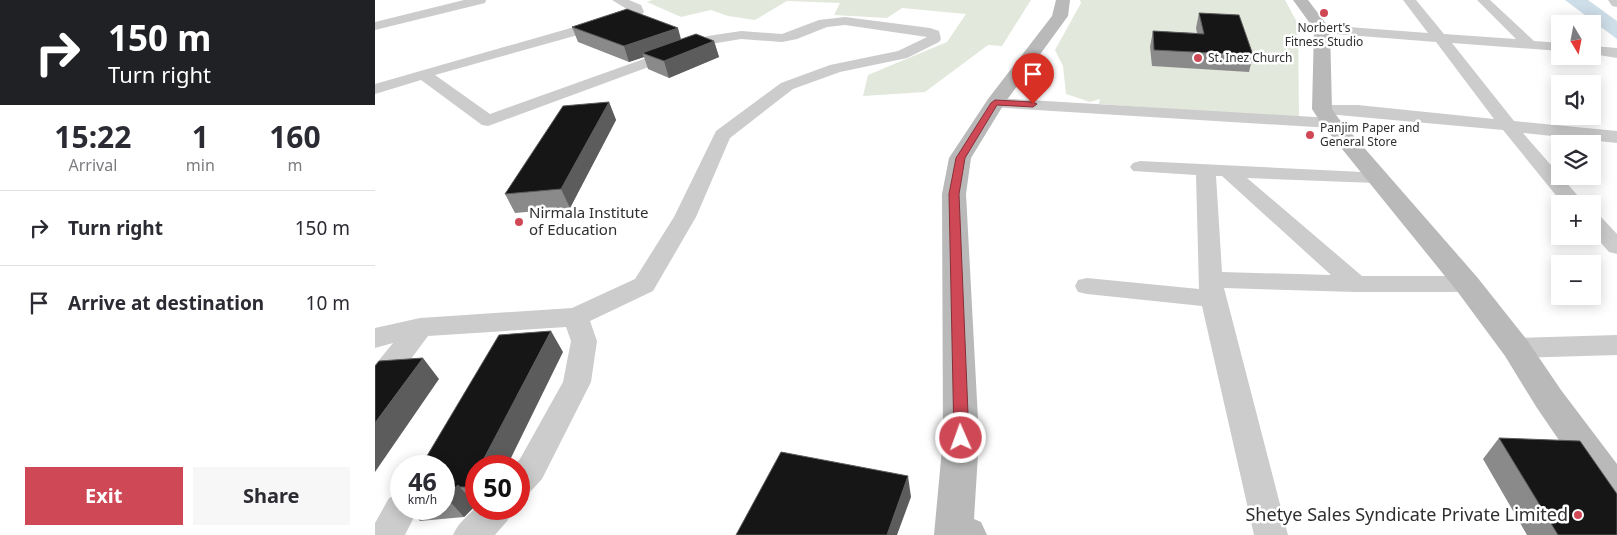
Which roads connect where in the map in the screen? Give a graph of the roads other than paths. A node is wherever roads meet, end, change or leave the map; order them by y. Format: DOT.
graph roads {
  1 [pos="480,0"];
  2 [pos="618,0"];
  3 [pos="1063,0"];
  4 [pos="1300,0"];
  5 [pos="1409,0"];
  6 [pos="1483,0"];
  7 [pos="1614,0"];
  8 [pos="1617,3"];
  9 [pos="375,26"];
  10 [pos="1322,29"];
  11 [pos="1441,37"];
  12 [pos="1529,44"];
  13 [pos="1551,46"];
  14 [pos="1601,51"];
  15 [pos="1617,53"];
  16 [pos="423,74"];
  17 [pos="375,89"];
  18 [pos="995,103"];
  19 [pos="1326,116"];
  20 [pos="1509,126"];
  21 [pos="1617,137"];
  22 [pos="1140,167"];
  23 [pos="1206,171"];
  24 [pos="1229,172"];
  25 [pos="1376,177"];
  26 [pos="1567,195"];
  27 [pos="1601,231"];
  28 [pos="1617,248"];
  29 [pos="1357,284"];
  30 [pos="1467,284"];
  31 [pos="1087,286"];
  32 [pos="1211,289"];
  33 [pos="576,317"];
  34 [pos="512,322"];
  35 [pos="420,327"];
  36 [pos="375,338"];
  37 [pos="1617,345"];
  38 [pos="497,347"];
  39 [pos="1516,348"];
  40 [pos="375,386"];
  41 [pos="530,469"];
  42 [pos="1617,494"];
  43 [pos="395,520"];
  44 [pos="487,520"];
  45 [pos="387,535"];
  46 [pos="470,535"];
  47 [pos="967,535"];
  48 [pos="1271,535"];
  1 -- 9 [label="street"];
  2 -- 16 [label="street"];
  3 -- 18 [label="main road"];
  4 -- 10 [label="main road"];
  5 -- 11 [label="street"];
  6 -- 12 [label="street"];
  7 -- 8 [label="street"];
  10 -- 11 [label="street"];
  10 -- 19 [label="main road"];
  11 -- 12 [label="street"];
  11 -- 20 [label="street"];
  12 -- 13 [label="street"];
  14 -- 15 [label="street"];
  16 -- 17 [label="street"];
  16 -- 33 [label="street"];
  18 -- 19 [label="street"];
  18 -- 47 [label="main road"];
  19 -- 20 [label="street"];
  19 -- 25 [label="main road"];
  20 -- 21 [label="street"];
  20 -- 26 [label="street"];
  22 -- 23 [label="street"];
  23 -- 24 [label="street"];
  23 -- 32 [label="street"];
  24 -- 25 [label="street"];
  24 -- 29 [label="street"];
  25 -- 30 [label="main road"];
  27 -- 28 [label="street"];
  29 -- 30 [label="street"];
  29 -- 32 [label="street"];
  30 -- 39 [label="main road"];
  31 -- 32 [label="street"];
  32 -- 48 [label="street"];
  33 -- 34 [label="street"];
  33 -- 41 [label="street"];
  34 -- 35 [label="street"];
  34 -- 38 [label="street"];
  35 -- 36 [label="street"];
  35 -- 40 [label="street"];
  37 -- 39 [label="street"];
  39 -- 42 [label="main road"];
  43 -- 45 [label="street"];
  44 -- 46 [label="street"];
}
